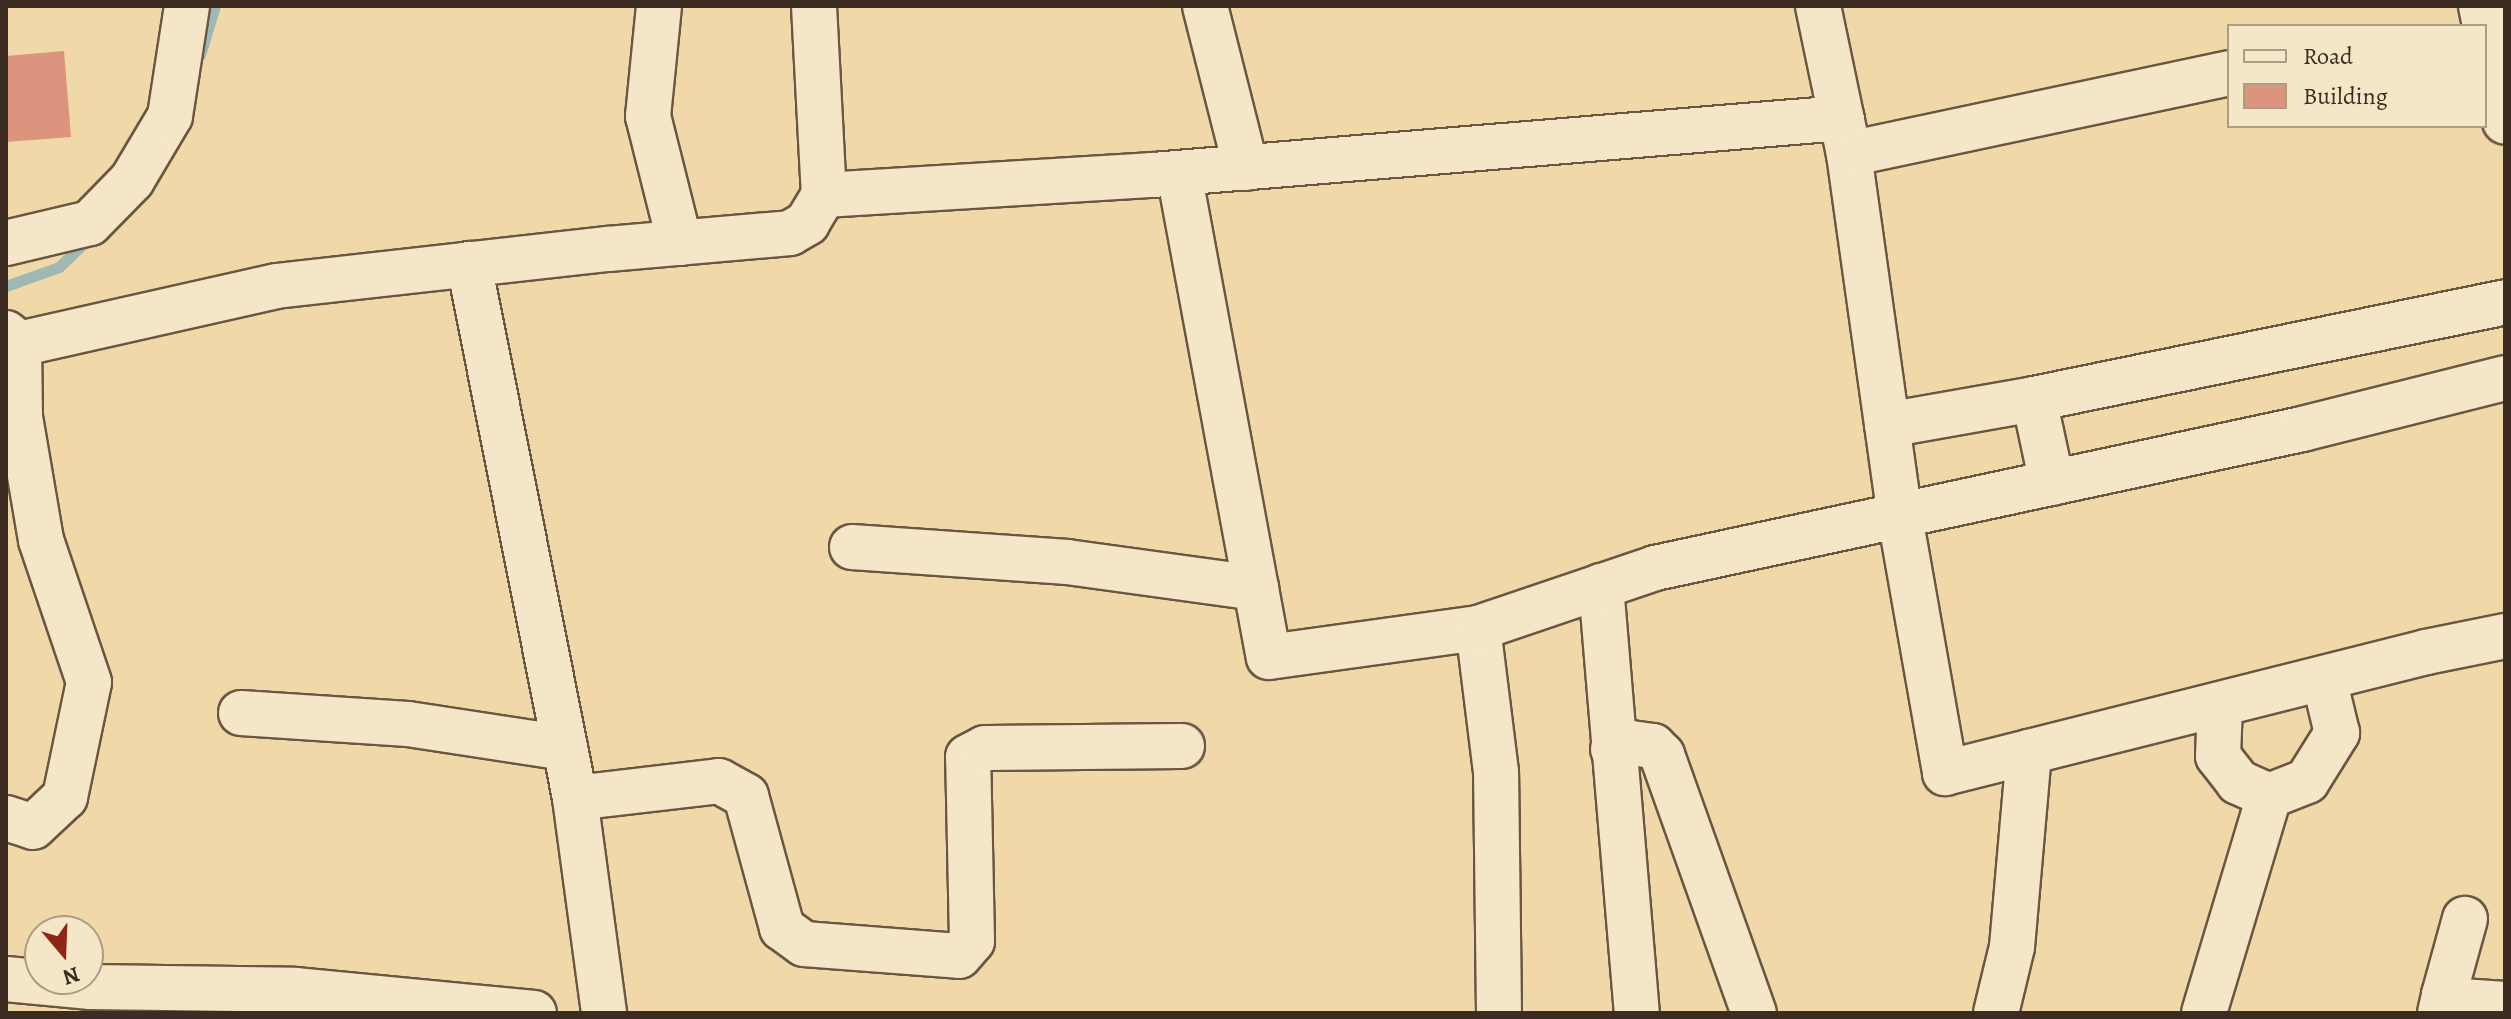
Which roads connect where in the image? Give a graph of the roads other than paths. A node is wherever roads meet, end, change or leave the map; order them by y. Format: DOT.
graph roads {
  1 [pos="187,6"];
  2 [pos="659,6"];
  3 [pos="814,6"];
  4 [pos="1205,6"];
  5 [pos="1818,6"];
  6 [pos="2487,46"];
  7 [pos="2227,73"];
  8 [pos="2505,122"];
  9 [pos="1845,136"];
  10 [pos="1246,168"];
  11 [pos="1179,173"];
  12 [pos="824,195"];
  13 [pos="6,243"];
  14 [pos="680,243"];
  15 [pos="469,264"];
  16 [pos="2505,302"];
  17 [pos="12,339"];
  18 [pos="2505,378"];
  19 [pos="2034,399"];
  20 [pos="1887,425"];
  21 [pos="2052,483"];
  22 [pos="1900,517"];
  23 [pos="852,547"];
  24 [pos="1601,586"];
  25 [pos="1256,588"];
  26 [pos="1478,628"];
  27 [pos="2505,636"];
  28 [pos="2324,679"];
  29 [pos="2220,706"];
  30 [pos="241,713"];
  31 [pos="1182,746"];
  32 [pos="565,748"];
  33 [pos="1613,749"];
  34 [pos="2029,752"];
  35 [pos="2269,796"];
  36 [pos="575,798"];
  37 [pos="6,818"];
  38 [pos="2465,919"];
  39 [pos="6,979"];
  40 [pos="2442,1004"];
  41 [pos="2505,1004"];
  42 [pos="534,1013"];
  43 [pos="604,1013"];
  44 [pos="1499,1013"];
  45 [pos="1637,1013"];
  46 [pos="1754,1013"];
  47 [pos="1996,1013"];
  48 [pos="2204,1013"];
  1 -- 13 [label="street"];
  2 -- 14 [label="street"];
  3 -- 12 [label="street"];
  4 -- 10 [label="street"];
  5 -- 9 [label="street"];
  6 -- 8 [label="street"];
  7 -- 9 [label="street"];
  9 -- 10 [label="street"];
  9 -- 20 [label="street"];
  10 -- 11 [label="street"];
  11 -- 12 [label="street"];
  11 -- 25 [label="street"];
  12 -- 14 [label="street"];
  14 -- 15 [label="street"];
  15 -- 17 [label="street"];
  15 -- 32 [label="street"];
  16 -- 19 [label="street"];
  17 -- 37 [label="street"];
  18 -- 21 [label="street"];
  19 -- 20 [label="street"];
  19 -- 21 [label="street"];
  20 -- 22 [label="street"];
  21 -- 22 [label="street"];
  22 -- 24 [label="street"];
  22 -- 34 [label="street"];
  23 -- 25 [label="street"];
  24 -- 26 [label="street"];
  24 -- 33 [label="street"];
  25 -- 26 [label="street"];
  26 -- 44 [label="street"];
  27 -- 28 [label="street"];
  28 -- 29 [label="street"];
  28 -- 35 [label="street"];
  29 -- 34 [label="street"];
  29 -- 35 [label="street"];
  30 -- 32 [label="street"];
  31 -- 36 [label="street"];
  32 -- 36 [label="street"];
  33 -- 45 [label="street"];
  33 -- 46 [label="street"];
  34 -- 47 [label="street"];
  35 -- 48 [label="street"];
  36 -- 43 [label="street"];
  38 -- 40 [label="street"];
  39 -- 42 [label="street"];
  40 -- 41 [label="street"];
}
